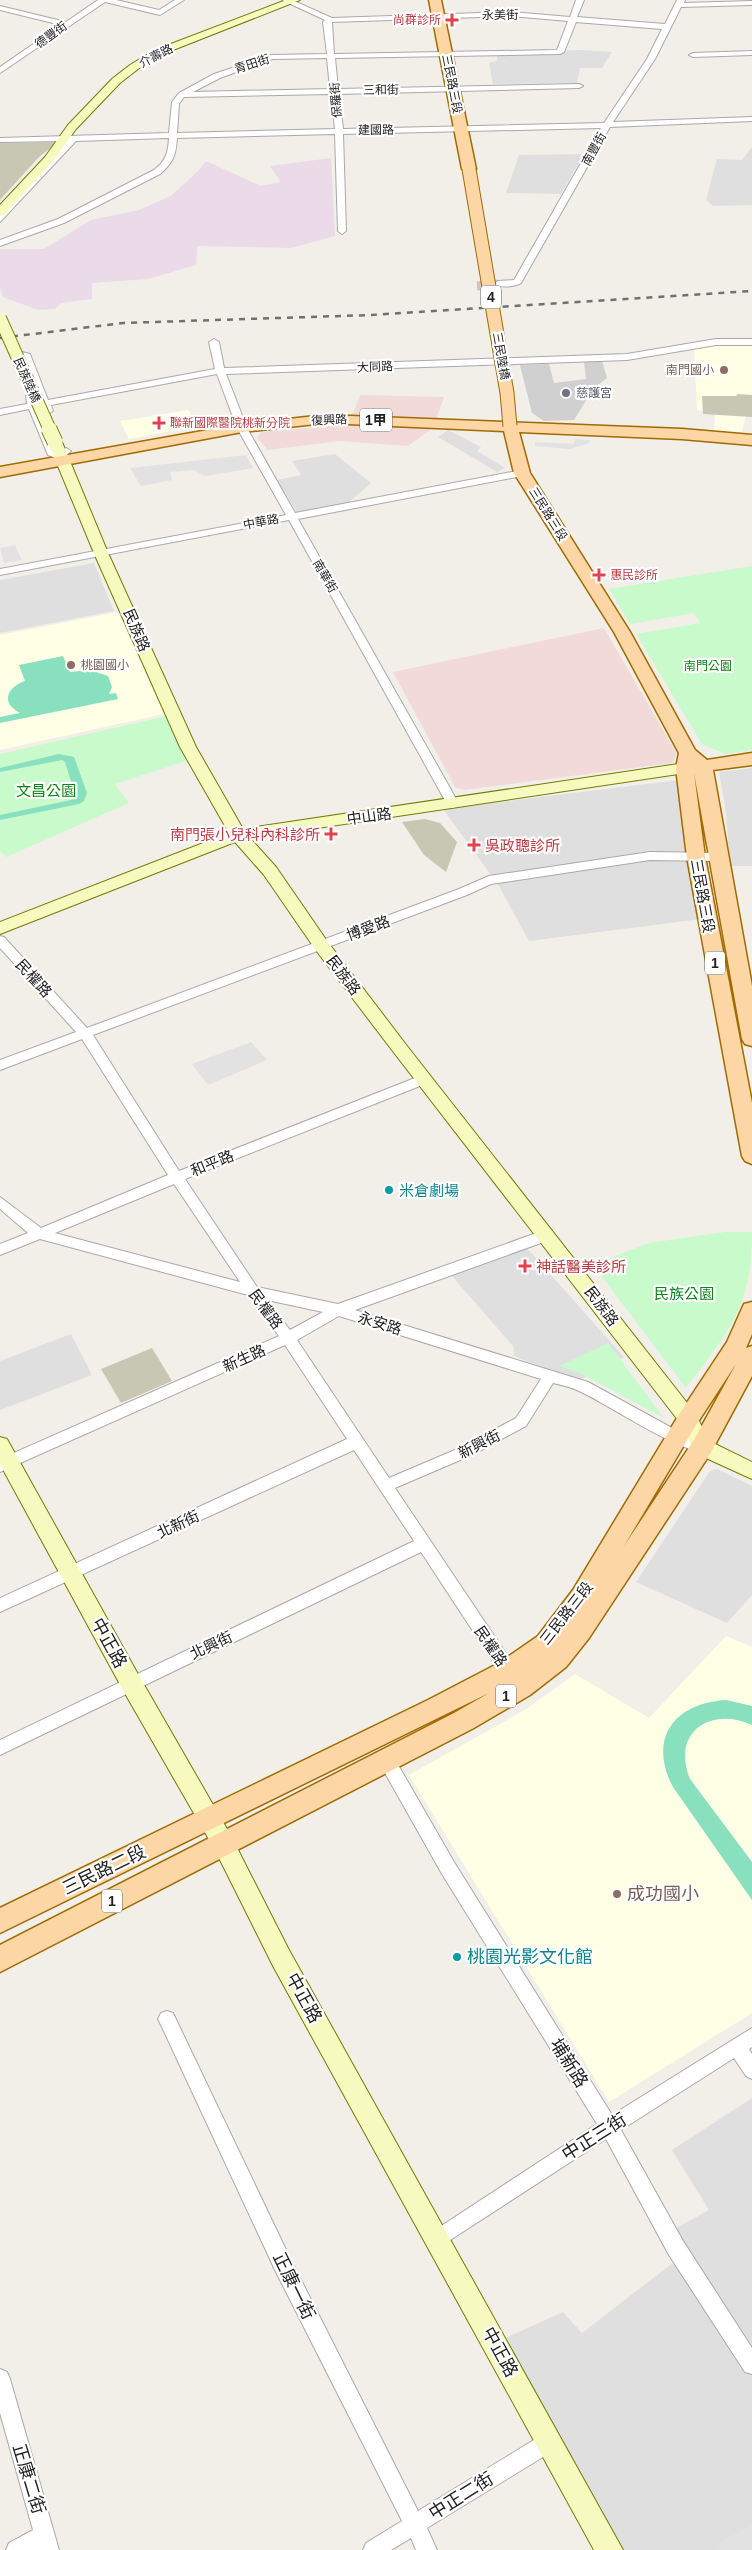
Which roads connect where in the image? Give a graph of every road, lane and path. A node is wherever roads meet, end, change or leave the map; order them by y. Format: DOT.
graph roads {
  1 [pos="103,0"];
  2 [pos="107,0"];
  3 [pos="180,0"];
  4 [pos="435,0"];
  5 [pos="580,0"];
  6 [pos="290,1"];
  7 [pos="679,3"];
  8 [pos="752,3"];
  9 [pos="0,8"];
  10 [pos="439,16"];
  11 [pos="573,19"];
  12 [pos="331,20"];
  13 [pos="66,24"];
  14 [pos="668,26"];
  15 [pos="446,53"];
  16 [pos="752,53"];
  17 [pos="693,55"];
  18 [pos="332,56"];
  19 [pos="0,71"];
  20 [pos="579,86"];
  21 [pos="453,89"];
  22 [pos="335,91"];
  23 [pos="182,95"];
  24 [pos="752,118"];
  25 [pos="607,125"];
  26 [pos="460,128"];
  27 [pos="339,130"];
  28 [pos="172,134"];
  29 [pos="68,137"];
  30 [pos="0,140"];
  31 [pos="49,159"];
  32 [pos="469,169"];
  33 [pos="0,208"];
  34 [pos="0,212"];
  35 [pos="0,220"];
  36 [pos="342,231"];
  37 [pos="0,243"];
  38 [pos="498,284"];
  39 [pos="0,318"];
  40 [pos="214,342"];
  41 [pos="752,342"];
  42 [pos="25,354"];
  43 [pos="12,357"];
  44 [pos="220,371"];
  45 [pos="45,404"];
  46 [pos="33,406"];
  47 [pos="0,412"];
  48 [pos="510,426"];
  49 [pos="242,428"];
  50 [pos="752,440"];
  51 [pos="55,442"];
  52 [pos="61,459"];
  53 [pos="0,472"];
  54 [pos="522,473"];
  55 [pos="291,516"];
  56 [pos="101,553"];
  57 [pos="0,572"];
  58 [pos="752,759"];
  59 [pos="692,762"];
  60 [pos="452,804"];
  61 [pos="238,835"];
  62 [pos="696,857"];
  63 [pos="719,857"];
  64 [pos="0,928"];
  65 [pos="0,940"];
  66 [pos="321,945"];
  67 [pos="85,1033"];
  68 [pos="752,1039"];
  69 [pos="0,1065"];
  70 [pos="425,1079"];
  71 [pos="752,1156"];
  72 [pos="176,1177"];
  73 [pos="0,1202"];
  74 [pos="39,1234"];
  75 [pos="547,1235"];
  76 [pos="0,1250"];
  77 [pos="253,1291"];
  78 [pos="338,1310"];
  79 [pos="750,1321"];
  80 [pos="288,1338"];
  81 [pos="752,1355"];
  82 [pos="550,1376"];
  83 [pos="683,1429"];
  84 [pos="356,1442"];
  85 [pos="702,1448"];
  86 [pos="3,1458"];
  87 [pos="752,1472"];
  88 [pos="385,1486"];
  89 [pos="423,1544"];
  90 [pos="71,1574"];
  91 [pos="0,1605"];
  92 [pos="515,1679"];
  93 [pos="131,1683"];
  94 [pos="0,1748"];
  95 [pos="387,1760"];
  96 [pos="209,1819"];
  97 [pos="223,1843"];
  98 [pos="0,1922"];
  99 [pos="0,1959"];
  100 [pos="167,2019"];
  101 [pos="745,2042"];
  102 [pos="752,2070"];
  103 [pos="609,2127"];
  104 [pos="438,2238"];
  105 [pos="752,2365"];
  106 [pos="0,2379"];
  107 [pos="549,2442"];
  108 [pos="414,2525"];
  109 [pos="47,2542"];
  110 [pos="16,2550"];
  111 [pos="373,2550"];
  112 [pos="427,2550"];
  113 [pos="608,2550"];
  1 -- 13 [label="street, 德豐街"];
  2 -- 3 [label="street"];
  4 -- 10 [label="main road, 三民路三段 / 4"];
  5 -- 11 [label="street, 青田街"];
  6 -- 12 [label="street"];
  6 -- 29 [label="street, 介壽路"];
  7 -- 8 [label="street"];
  7 -- 14 [label="street, 南豐街"];
  9 -- 13 [label="street"];
  10 -- 11 [label="street, 永美街"];
  10 -- 12 [label="street, 永美街"];
  10 -- 15 [label="main road, 三民路三段 / 4"];
  11 -- 14 [label="street, 永美街"];
  11 -- 15 [label="street, 青田街"];
  12 -- 18 [label="street, 保羅街"];
  13 -- 19 [label="street, 德豐街"];
  14 -- 25 [label="street, 南豐街"];
  15 -- 18 [label="street, 青田街"];
  15 -- 21 [label="main road, 三民路三段 / 4"];
  16 -- 17 [label="street"];
  18 -- 22 [label="street, 保羅街"];
  18 -- 23 [label="street, 青田街"];
  20 -- 21 [label="street, 三和街"];
  21 -- 22 [label="street, 三和街"];
  21 -- 26 [label="main road, 三民路三段 / 4"];
  22 -- 23 [label="street, 三和街"];
  22 -- 27 [label="street, 保羅街"];
  23 -- 28 [label="street"];
  24 -- 25 [label="street, 建國路"];
  25 -- 26 [label="street, 建國路"];
  25 -- 38 [label="street, 南豐街"];
  26 -- 27 [label="street, 建國路"];
  26 -- 32 [label="main road, 三民路三段 / 4"];
  27 -- 28 [label="street, 建國路"];
  27 -- 36 [label="street, 保羅街"];
  28 -- 29 [label="street, 建國路"];
  28 -- 37 [label="street"];
  29 -- 30 [label="street, 建國路"];
  29 -- 31 [label="main road, 介壽路"];
  29 -- 33 [label="street, 介壽路"];
  29 -- 35 [label="street, 介壽路"];
  31 -- 34 [label="street"];
  32 -- 48 [label="main road, 三民陸橋 / 4, bridge"];
  39 -- 51 [label="street, 民族陸橋, bridge"];
  40 -- 44 [label="street, 南華街"];
  41 -- 44 [label="street, 大同路"];
  42 -- 45 [label="street, 民族路"];
  43 -- 46 [label="street, 民族路"];
  44 -- 45 [label="street, 大同路"];
  44 -- 49 [label="street, 南華街"];
  45 -- 46 [label="street, 大同路"];
  45 -- 52 [label="street, 民族路"];
  46 -- 47 [label="street, 大同路"];
  46 -- 52 [label="street, 民族路"];
  48 -- 49 [label="main road, 復興路 / 1甲"];
  48 -- 50 [label="main road, 復興路 / 1甲"];
  48 -- 54 [label="main road, 三民路三段 / 4"];
  49 -- 52 [label="main road, 復興路 / 1甲"];
  49 -- 55 [label="street, 南華街"];
  51 -- 52 [label="street, 民族路"];
  52 -- 53 [label="main road, 復興路 / 1甲"];
  52 -- 56 [label="street, 民族路"];
  54 -- 55 [label="street, 中華路"];
  54 -- 59 [label="main road, 三民路三段 / 4"];
  55 -- 56 [label="street, 中華路"];
  55 -- 60 [label="street, 南華街"];
  56 -- 57 [label="street, 中華路"];
  56 -- 61 [label="street, 民族路"];
  58 -- 59 [label="main road, 中山路"];
  59 -- 60 [label="street, 中山路"];
  59 -- 62 [label="main road, 三民路三段 / 1"];
  59 -- 63 [label="main road, 三民路三段 / 1"];
  60 -- 61 [label="street, 中山路"];
  61 -- 64 [label="main road, 中山路"];
  61 -- 66 [label="street, 民族路"];
  62 -- 63 [label="street, 博愛路"];
  62 -- 66 [label="street, 博愛路"];
  62 -- 71 [label="main road, 三民路三段 / 1"];
  63 -- 68 [label="main road, 三民路三段 / 1"];
  65 -- 67 [label="street, 民權路"];
  66 -- 67 [label="street, 博愛路"];
  66 -- 70 [label="street, 民族路"];
  67 -- 69 [label="street, 博愛路"];
  67 -- 72 [label="street, 民權路"];
  70 -- 72 [label="street, 和平路"];
  70 -- 75 [label="street, 民族路"];
  72 -- 74 [label="street, 和平路"];
  72 -- 77 [label="street, 民權路"];
  73 -- 74 [label="street, 永安路"];
  74 -- 76 [label="street, 和平路"];
  74 -- 77 [label="street, 永安路"];
  75 -- 78 [label="street, 新生路"];
  75 -- 83 [label="street, 民族路"];
  77 -- 78 [label="street, 永安路"];
  77 -- 80 [label="street, 民權路"];
  78 -- 80 [label="street, 新生路"];
  78 -- 82 [label="street, 永安路"];
  79 -- 83 [label="main road, 三民路三段 / 1"];
  80 -- 84 [label="street, 民權路"];
  80 -- 86 [label="street, 新生路"];
  81 -- 85 [label="main road, 三民路三段 / 1"];
  82 -- 83 [label="street, 永安路"];
  82 -- 88 [label="street, 新興街"];
  83 -- 85 [label="street, 民族路"];
  83 -- 92 [label="main road, 三民路三段 / 1"];
  84 -- 88 [label="street, 民權路"];
  84 -- 90 [label="street, 北新街"];
  85 -- 87 [label="street"];
  85 -- 92 [label="main road, 三民路三段 / 1"];
  86 -- 90 [label="street, 中正路"];
  88 -- 89 [label="street, 民權路"];
  89 -- 92 [label="street, 民權路"];
  89 -- 93 [label="street, 北興街"];
  90 -- 91 [label="street, 北新街"];
  90 -- 93 [label="street, 中正路"];
  92 -- 95 [label="main road, 三民路三段 / 1"];
  92 -- 96 [label="main road, 三民路三段 / 1"];
  93 -- 94 [label="street, 北興街"];
  93 -- 96 [label="street, 中正路"];
  95 -- 97 [label="main road, 三民路三段 / 1"];
  95 -- 103 [label="street, 埔新路"];
  96 -- 97 [label="street, 中正路"];
  96 -- 98 [label="main road, 三民路二段 / 1"];
  97 -- 99 [label="main road, 三民路二段 / 1"];
  97 -- 104 [label="street, 中正路"];
  100 -- 108 [label="street, 正康一街"];
  101 -- 102 [label="street"];
  101 -- 103 [label="street, 中正三街"];
  103 -- 104 [label="street, 中正三街"];
  103 -- 105 [label="street, 埔新路"];
  104 -- 107 [label="street, 中正路"];
  106 -- 109 [label="street, 正康二街"];
  107 -- 108 [label="street, 中正二街"];
  107 -- 113 [label="street, 中正路"];
  108 -- 111 [label="street, 中正二街"];
  108 -- 112 [label="street, 正康一街"];
  109 -- 110 [label="street"];
}
